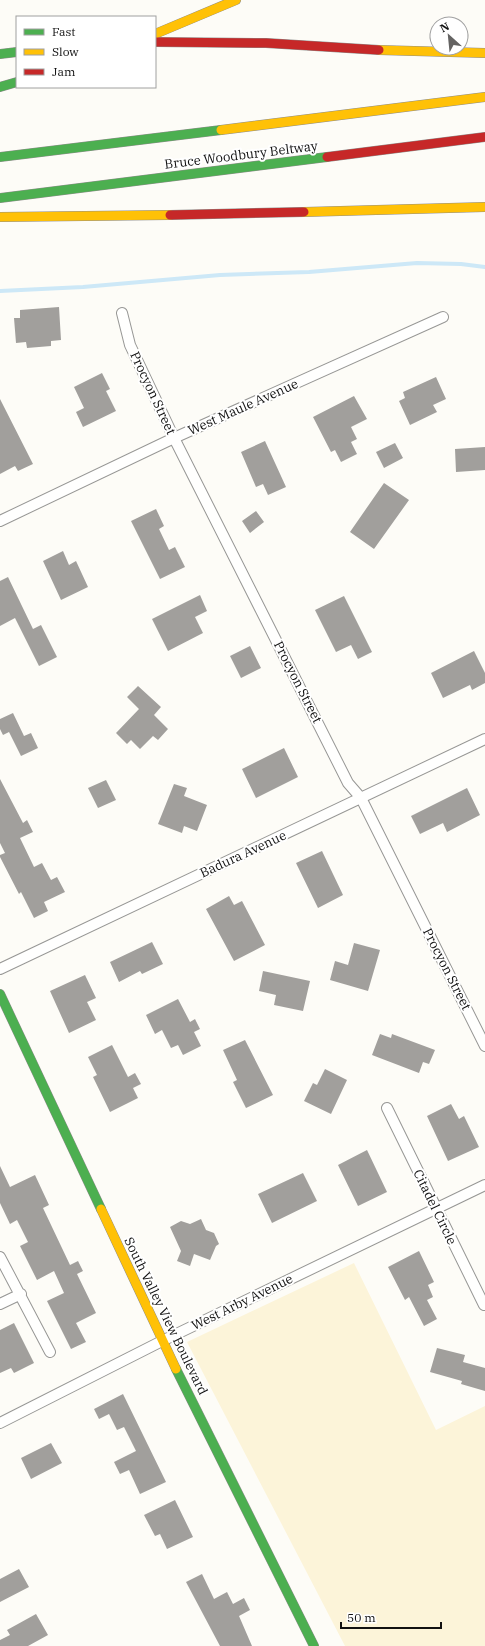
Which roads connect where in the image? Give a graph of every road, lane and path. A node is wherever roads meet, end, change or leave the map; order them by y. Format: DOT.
graph roads {
  1 [pos="226,0"];
  2 [pos="236,0"];
  3 [pos="187,21"];
  4 [pos="156,34"];
  5 [pos="156,42"];
  6 [pos="16,52"];
  7 [pos="485,53"];
  8 [pos="0,54"];
  9 [pos="16,82"];
  10 [pos="0,87"];
  11 [pos="485,97"];
  12 [pos="485,137"];
  13 [pos="0,157"];
  14 [pos="0,198"];
  15 [pos="485,207"];
  16 [pos="0,217"];
  17 [pos="122,313"];
  18 [pos="443,317"];
  19 [pos="174,438"];
  20 [pos="0,521"];
  21 [pos="485,739"];
  22 [pos="361,798"];
  23 [pos="0,968"];
  24 [pos="0,994"];
  25 [pos="485,1046"];
  26 [pos="386,1108"];
  27 [pos="485,1185"];
  28 [pos="436,1208"];
  29 [pos="0,1257"];
  30 [pos="21,1294"];
  31 [pos="0,1304"];
  32 [pos="484,1305"];
  33 [pos="162,1341"];
  34 [pos="50,1352"];
  35 [pos="0,1423"];
  36 [pos="314,1646"];
  1 -- 3 [label="main road"];
  2 -- 3 [label="main road"];
  3 -- 4 [label="main road"];
  5 -- 7 [label="main road"];
  6 -- 8 [label="main road"];
  9 -- 10 [label="main road"];
  11 -- 13 [label="main road, Bruce Woodbury Beltway"];
  12 -- 14 [label="main road, Bruce Woodbury Beltway"];
  15 -- 16 [label="main road"];
  17 -- 19 [label="street, Procyon Street"];
  18 -- 19 [label="street, West Maule Avenue"];
  19 -- 20 [label="street, West Maule Avenue"];
  19 -- 22 [label="street, Procyon Street"];
  21 -- 22 [label="street, Badura Avenue"];
  22 -- 23 [label="street, Badura Avenue"];
  22 -- 25 [label="street, Procyon Street"];
  24 -- 33 [label="main road, South Valley View Boulevard"];
  26 -- 28 [label="street, Citadel Circle"];
  27 -- 28 [label="street, West Arby Avenue"];
  28 -- 32 [label="street, Citadel Circle"];
  28 -- 33 [label="street, West Arby Avenue"];
  29 -- 30 [label="street"];
  30 -- 31 [label="street"];
  30 -- 34 [label="street"];
  33 -- 35 [label="street, West Arby Avenue"];
  33 -- 36 [label="main road, South Valley View Boulevard"];
}
